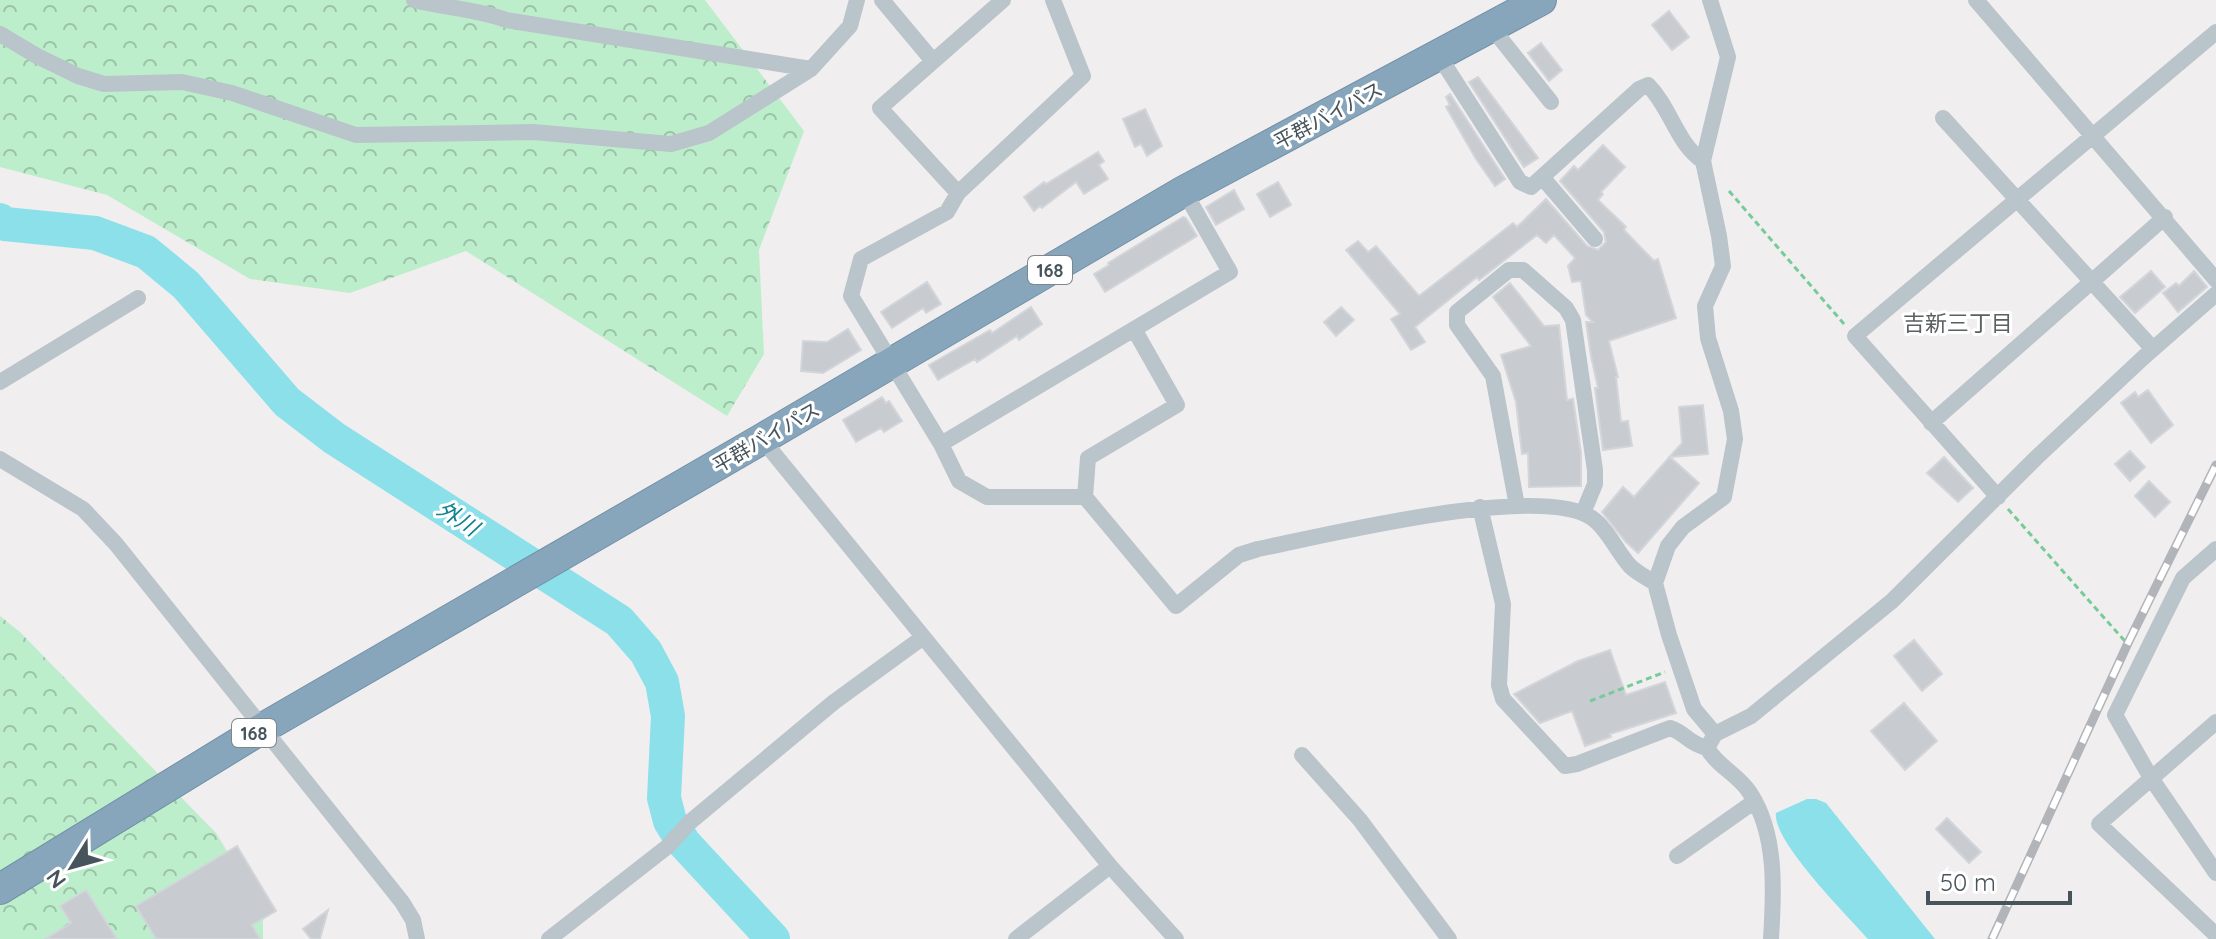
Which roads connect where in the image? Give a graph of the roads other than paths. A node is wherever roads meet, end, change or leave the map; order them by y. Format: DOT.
graph roads {
  1 [pos="414,0"];
  2 [pos="857,0"];
  3 [pos="882,0"];
  4 [pos="1003,0"];
  5 [pos="1053,0"];
  6 [pos="1541,0"];
  7 [pos="1710,0"];
  8 [pos="1976,0"];
  9 [pos="1492,28"];
  10 [pos="2216,32"];
  11 [pos="0,34"];
  12 [pos="1439,56"];
  13 [pos="933,61"];
  14 [pos="811,69"];
  15 [pos="1551,102"];
  16 [pos="1943,118"];
  17 [pos="2093,134"];
  18 [pos="1703,161"];
  19 [pos="1542,177"];
  20 [pos="1184,191"];
  21 [pos="958,193"];
  22 [pos="2017,199"];
  23 [pos="2165,217"];
  24 [pos="1595,239"];
  25 [pos="2216,280"];
  26 [pos="2092,281"];
  27 [pos="2216,294"];
  28 [pos="138,298"];
  29 [pos="1134,329"];
  30 [pos="2153,349"];
  31 [pos="893,362"];
  32 [pos="0,382"];
  33 [pos="1931,423"];
  34 [pos="762,439"];
  35 [pos="941,444"];
  36 [pos="0,459"];
  37 [pos="1085,497"];
  38 [pos="1998,497"];
  39 [pos="1517,506"];
  40 [pos="1480,507"];
  41 [pos="1583,513"];
  42 [pos="2216,549"];
  43 [pos="1655,583"];
  44 [pos="922,638"];
  45 [pos="2216,722"];
  46 [pos="263,728"];
  47 [pos="1711,741"];
  48 [pos="1302,755"];
  49 [pos="2151,778"];
  50 [pos="1755,801"];
  51 [pos="1677,856"];
  52 [pos="1110,866"];
  53 [pos="2216,873"];
  54 [pos="0,889"];
  55 [pos="2216,935"];
  56 [pos="417,939"];
  57 [pos="549,939"];
  58 [pos="1016,939"];
  59 [pos="1176,939"];
  60 [pos="1449,939"];
  61 [pos="1771,939"];
  1 -- 14 [label="street"];
  2 -- 14 [label="street"];
  3 -- 13 [label="street"];
  4 -- 13 [label="street"];
  5 -- 21 [label="street"];
  6 -- 9 [label="highway, 平群バイパス / 168"];
  7 -- 18 [label="street"];
  8 -- 17 [label="street"];
  9 -- 12 [label="highway, 平群バイパス / 168"];
  9 -- 15 [label="street"];
  10 -- 17 [label="street"];
  11 -- 14 [label="street"];
  12 -- 19 [label="street"];
  12 -- 20 [label="highway, 平群バイパス / 168"];
  13 -- 21 [label="street"];
  16 -- 22 [label="street"];
  17 -- 22 [label="street"];
  17 -- 23 [label="street"];
  18 -- 19 [label="street"];
  18 -- 43 [label="street"];
  19 -- 24 [label="street"];
  20 -- 29 [label="street"];
  20 -- 31 [label="highway, 平群バイパス / 168"];
  21 -- 31 [label="street"];
  22 -- 26 [label="street"];
  22 -- 33 [label="street"];
  23 -- 25 [label="street"];
  23 -- 26 [label="street"];
  26 -- 30 [label="street"];
  26 -- 33 [label="street"];
  27 -- 30 [label="street"];
  28 -- 32 [label="street"];
  29 -- 35 [label="street"];
  29 -- 37 [label="street"];
  30 -- 38 [label="street"];
  31 -- 34 [label="highway, 平群バイパス / 168"];
  31 -- 35 [label="street"];
  33 -- 38 [label="street"];
  34 -- 44 [label="street"];
  34 -- 46 [label="highway, 平群バイパス / 168"];
  35 -- 37 [label="street"];
  36 -- 46 [label="street"];
  37 -- 40 [label="street"];
  38 -- 47 [label="street"];
  39 -- 40 [label="street"];
  39 -- 41 [label="street"];
  39 -- 41 [label="street"];
  40 -- 47 [label="street"];
  41 -- 43 [label="street"];
  42 -- 49 [label="street"];
  43 -- 47 [label="street"];
  44 -- 52 [label="street"];
  44 -- 57 [label="street"];
  45 -- 49 [label="street"];
  46 -- 54 [label="highway, 平群バイパス / 168"];
  46 -- 56 [label="street"];
  47 -- 50 [label="street"];
  48 -- 60 [label="street"];
  49 -- 53 [label="street"];
  49 -- 55 [label="street"];
  50 -- 51 [label="street"];
  50 -- 61 [label="street"];
  52 -- 58 [label="street"];
  52 -- 59 [label="street"];
}
